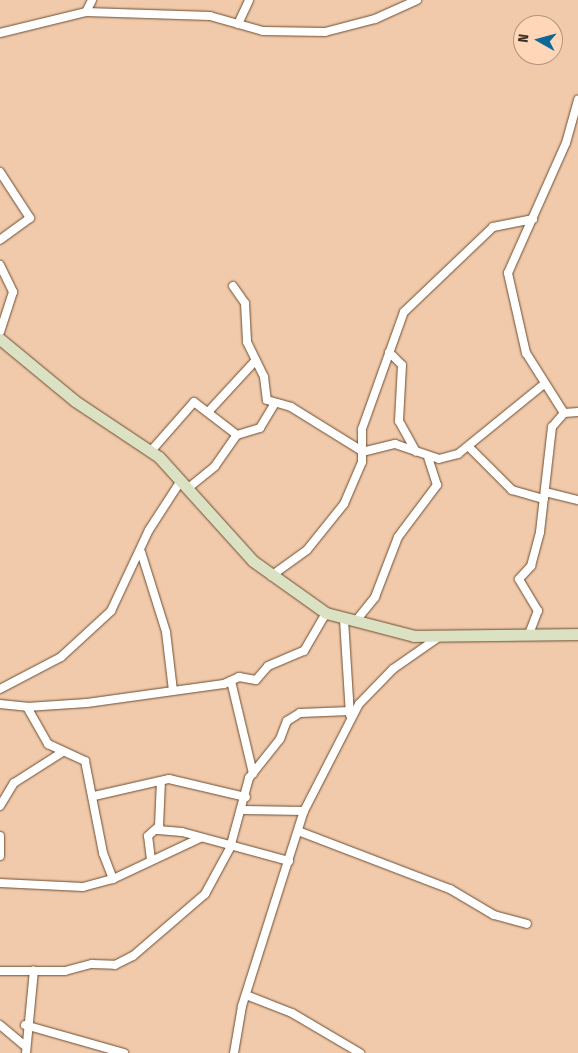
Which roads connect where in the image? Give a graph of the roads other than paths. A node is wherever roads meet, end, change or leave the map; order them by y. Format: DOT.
graph roads {
  1 [pos="92,0"];
  2 [pos="249,0"];
  3 [pos="417,0"];
  4 [pos="86,12"];
  5 [pos="238,24"];
  6 [pos="0,33"];
  7 [pos="578,100"];
  8 [pos="0,172"];
  9 [pos="533,219"];
  10 [pos="0,240"];
  11 [pos="0,265"];
  12 [pos="233,286"];
  13 [pos="0,332"];
  14 [pos="0,339"];
  15 [pos="389,352"];
  16 [pos="256,360"];
  17 [pos="543,384"];
  18 [pos="275,403"];
  19 [pos="209,411"];
  20 [pos="578,412"];
  21 [pos="564,413"];
  22 [pos="237,435"];
  23 [pos="469,447"];
  24 [pos="151,451"];
  25 [pos="362,452"];
  26 [pos="417,454"];
  27 [pos="428,458"];
  28 [pos="183,485"];
  29 [pos="545,496"];
  30 [pos="578,500"];
  31 [pos="141,552"];
  32 [pos="271,576"];
  33 [pos="326,613"];
  34 [pos="349,622"];
  35 [pos="529,634"];
  36 [pos="578,634"];
  37 [pos="439,637"];
  38 [pos="231,681"];
  39 [pos="0,689"];
  40 [pos="173,690"];
  41 [pos="0,704"];
  42 [pos="27,707"];
  43 [pos="350,714"];
  44 [pos="61,753"];
  45 [pos="253,773"];
  46 [pos="161,781"];
  47 [pos="94,796"];
  48 [pos="246,797"];
  49 [pos="0,806"];
  50 [pos="243,810"];
  51 [pos="304,811"];
  52 [pos="158,830"];
  53 [pos="298,831"];
  54 [pos="0,836"];
  55 [pos="200,838"];
  56 [pos="230,848"];
  57 [pos="0,856"];
  58 [pos="151,860"];
  59 [pos="289,861"];
  60 [pos="113,879"];
  61 [pos="0,883"];
  62 [pos="527,924"];
  63 [pos="34,970"];
  64 [pos="0,971"];
  65 [pos="246,995"];
  66 [pos="4,1027"];
  67 [pos="25,1027"];
  68 [pos="25,1049"];
  69 [pos="124,1053"];
  70 [pos="234,1053"];
  71 [pos="360,1053"];
  1 -- 4 [label="street"];
  2 -- 5 [label="street"];
  3 -- 5 [label="street"];
  4 -- 5 [label="street"];
  4 -- 6 [label="street"];
  7 -- 9 [label="street"];
  8 -- 10 [label="street"];
  9 -- 15 [label="street"];
  9 -- 17 [label="street"];
  11 -- 13 [label="street"];
  12 -- 16 [label="street"];
  14 -- 24 [label="street"];
  15 -- 25 [label="street"];
  15 -- 26 [label="street"];
  16 -- 18 [label="street"];
  16 -- 19 [label="street"];
  17 -- 21 [label="street"];
  17 -- 23 [label="street"];
  18 -- 22 [label="street"];
  18 -- 25 [label="street"];
  19 -- 22 [label="street"];
  19 -- 24 [label="street"];
  20 -- 21 [label="street"];
  21 -- 29 [label="street"];
  22 -- 28 [label="street"];
  23 -- 27 [label="street"];
  23 -- 29 [label="street"];
  24 -- 28 [label="street"];
  25 -- 26 [label="street"];
  25 -- 32 [label="street"];
  26 -- 27 [label="street"];
  27 -- 34 [label="street"];
  28 -- 31 [label="street"];
  28 -- 32 [label="street"];
  29 -- 30 [label="street"];
  29 -- 35 [label="street"];
  31 -- 39 [label="street"];
  31 -- 40 [label="street"];
  32 -- 33 [label="street"];
  33 -- 34 [label="street"];
  33 -- 38 [label="street"];
  34 -- 37 [label="street"];
  34 -- 43 [label="street"];
  35 -- 36 [label="street"];
  35 -- 37 [label="street"];
  37 -- 43 [label="street"];
  38 -- 40 [label="street"];
  38 -- 45 [label="street"];
  40 -- 42 [label="street"];
  41 -- 42 [label="street"];
  42 -- 44 [label="street"];
  43 -- 45 [label="street"];
  43 -- 51 [label="street"];
  44 -- 47 [label="street"];
  44 -- 49 [label="street"];
  45 -- 48 [label="street"];
  46 -- 47 [label="street"];
  46 -- 48 [label="street"];
  46 -- 52 [label="street"];
  47 -- 60 [label="street"];
  48 -- 50 [label="street"];
  50 -- 51 [label="street"];
  50 -- 56 [label="street"];
  51 -- 53 [label="street"];
  52 -- 55 [label="street"];
  52 -- 58 [label="street"];
  53 -- 59 [label="street"];
  53 -- 62 [label="street"];
  54 -- 57 [label="street"];
  55 -- 56 [label="street"];
  55 -- 58 [label="street"];
  56 -- 59 [label="street"];
  56 -- 63 [label="street"];
  58 -- 60 [label="street"];
  59 -- 65 [label="street"];
  60 -- 61 [label="street"];
  63 -- 64 [label="street"];
  63 -- 67 [label="street"];
  65 -- 70 [label="street"];
  65 -- 71 [label="street"];
  66 -- 67 [label="street"];
  66 -- 68 [label="street"];
  67 -- 68 [label="street"];
  67 -- 69 [label="street"];
}
